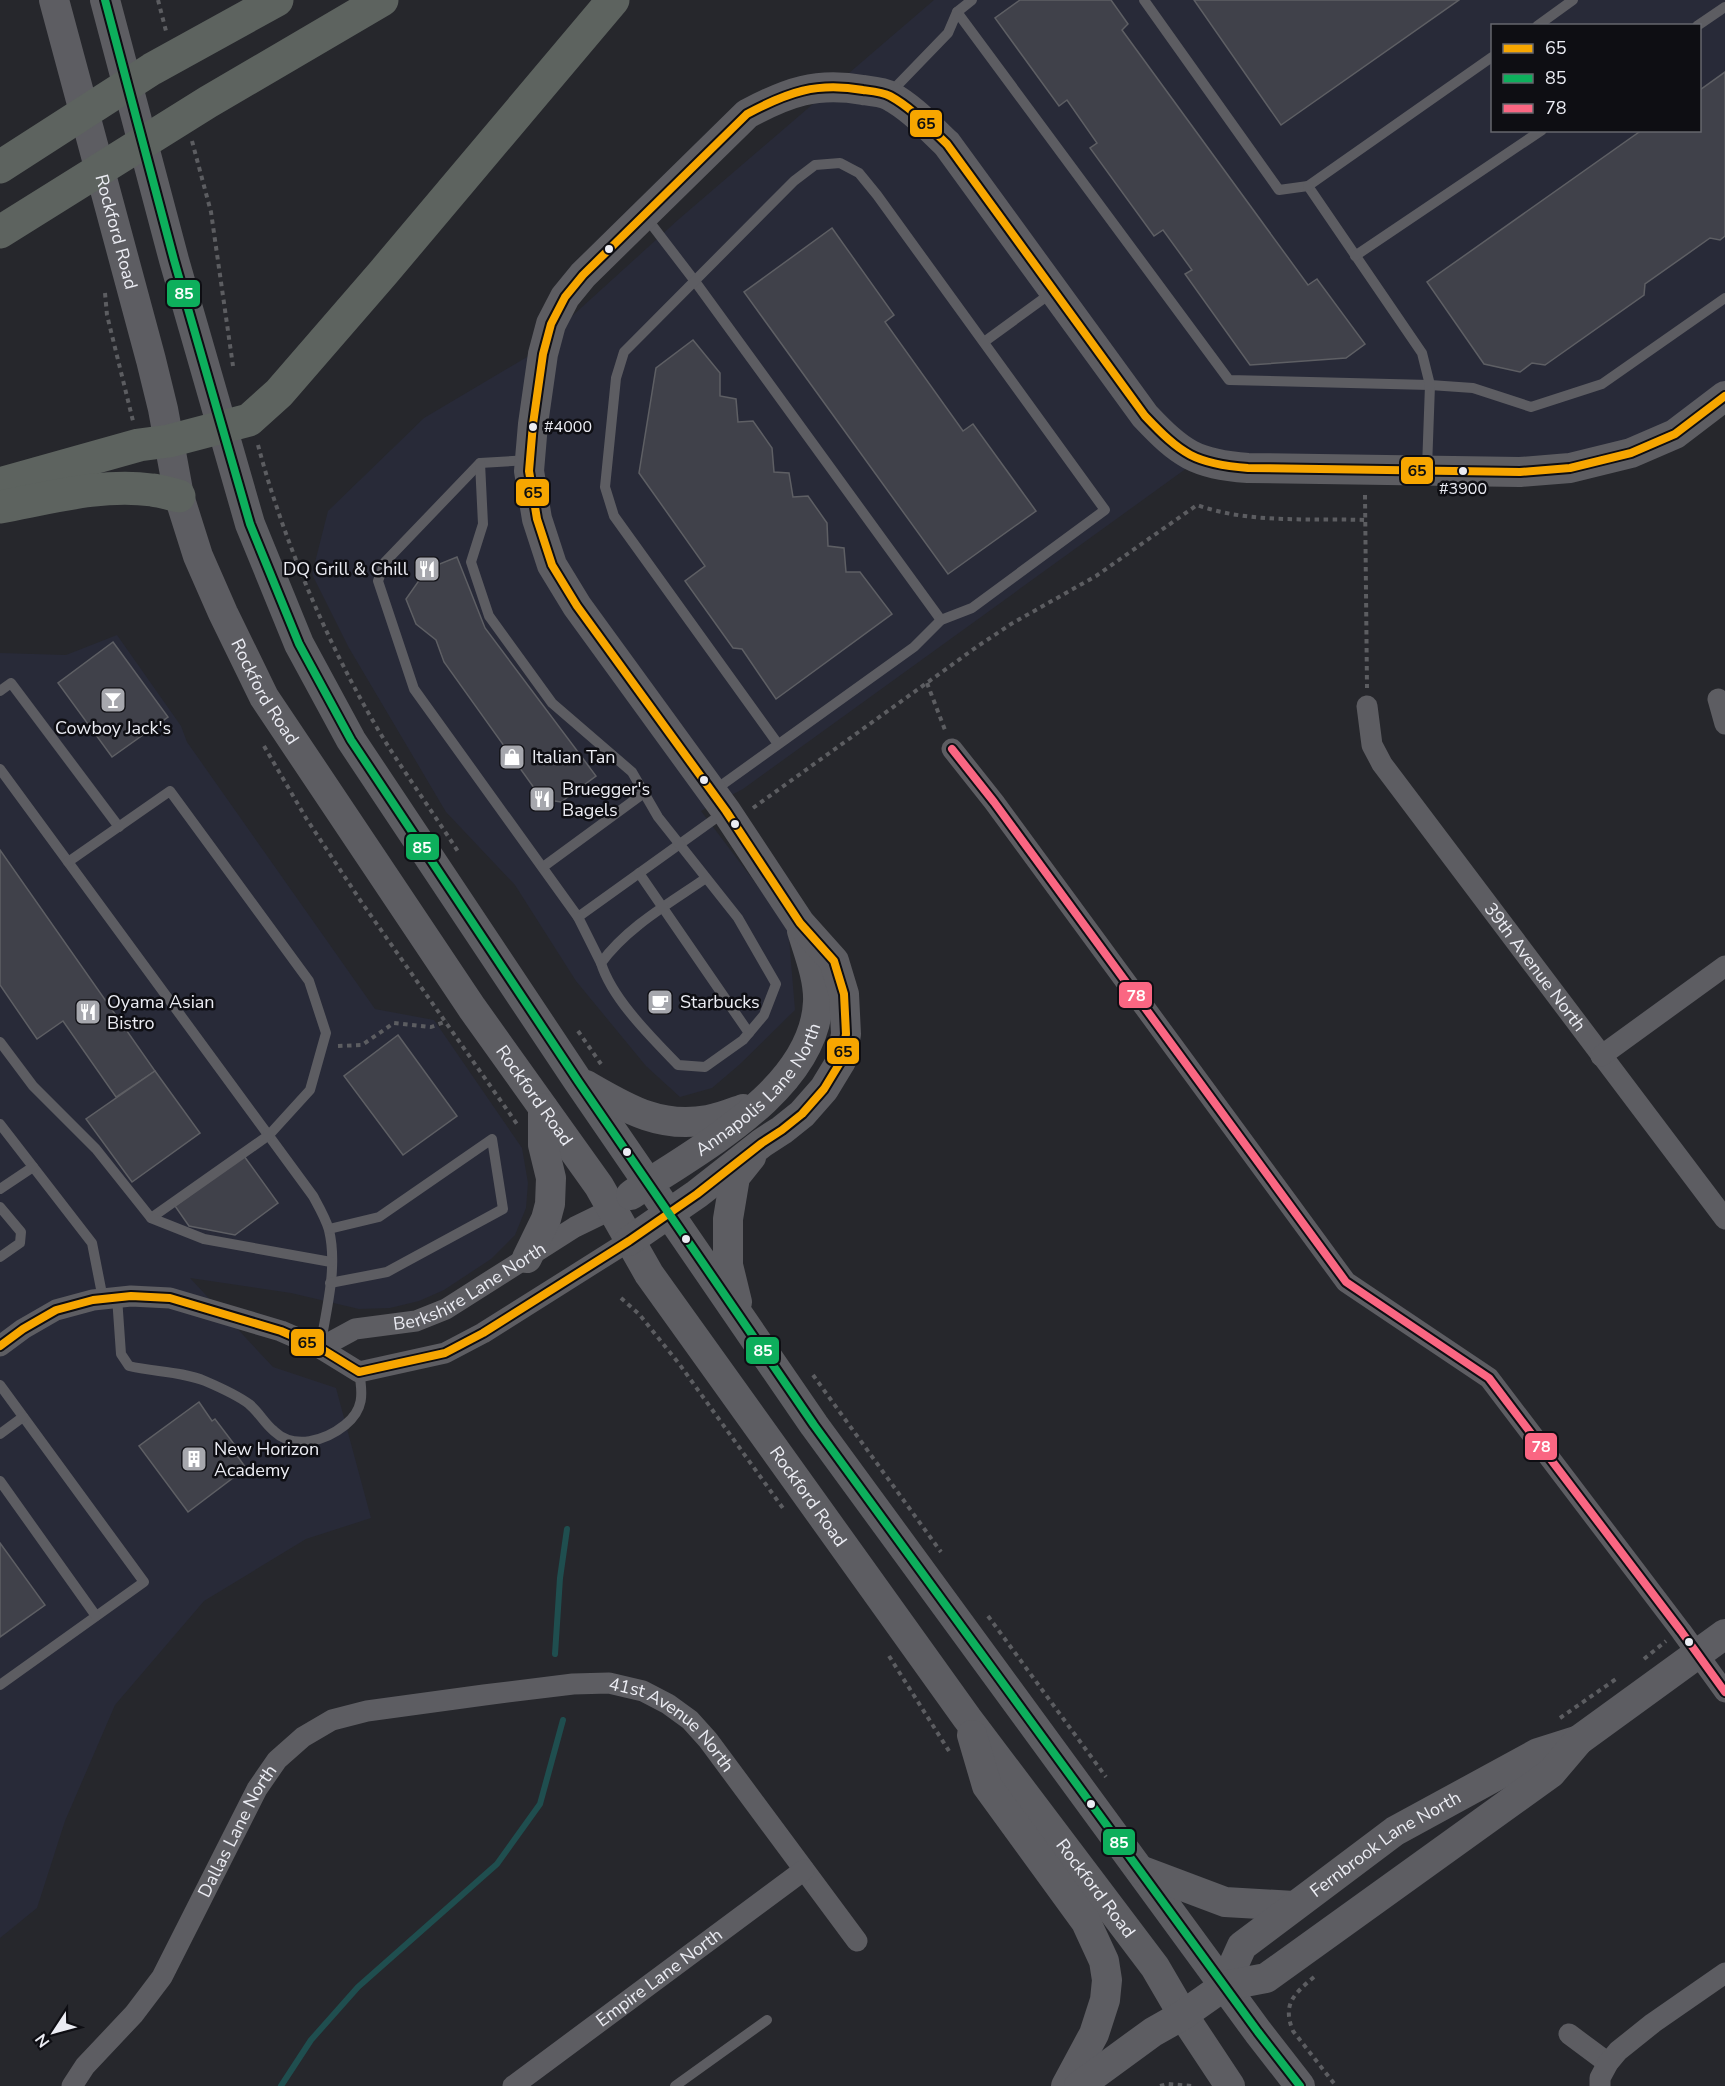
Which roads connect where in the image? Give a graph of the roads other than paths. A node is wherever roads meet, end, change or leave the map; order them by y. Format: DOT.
graph roads {
  1 [pos="105,0"];
  2 [pos="277,0"];
  3 [pos="382,0"];
  4 [pos="613,0"];
  5 [pos="972,0"];
  6 [pos="1144,0"];
  7 [pos="1573,0"];
  8 [pos="54,1"];
  9 [pos="1725,7"];
  10 [pos="957,12"];
  11 [pos="1540,24"];
  12 [pos="1700,24"];
  13 [pos="1491,58"];
  14 [pos="888,94"];
  15 [pos="1539,132"];
  16 [pos="0,167"];
  17 [pos="1308,186"];
  18 [pos="644,215"];
  19 [pos="0,232"];
  20 [pos="1355,256"];
  21 [pos="694,280"];
  22 [pos="1054,291"];
  23 [pos="1725,297"];
  24 [pos="984,342"];
  25 [pos="1430,385"];
  26 [pos="1725,396"];
  27 [pos="222,428"];
  28 [pos="169,441"];
  29 [pos="530,460"];
  30 [pos="480,463"];
  31 [pos="1426,471"];
  32 [pos="0,484"];
  33 [pos="179,496"];
  34 [pos="0,507"];
  35 [pos="941,620"];
  36 [pos="0,691"];
  37 [pos="1718,699"];
  38 [pos="1367,706"];
  39 [pos="1725,724"];
  40 [pos="778,744"];
  41 [pos="952,749"];
  42 [pos="0,770"];
  43 [pos="644,793"];
  44 [pos="729,804"];
  45 [pos="119,827"];
  46 [pos="678,844"];
  47 [pos="68,862"];
  48 [pos="543,867"];
  49 [pos="639,873"];
  50 [pos="706,878"];
  51 [pos="664,908"];
  52 [pos="578,916"];
  53 [pos="800,923"];
  54 [pos="601,963"];
  55 [pos="1725,966"];
  56 [pos="749,1033"];
  57 [pos="0,1042"];
  58 [pos="1601,1056"];
  59 [pos="578,1081"];
  60 [pos="758,1105"];
  61 [pos="543,1108"];
  62 [pos="0,1125"];
  63 [pos="268,1135"];
  64 [pos="762,1143"];
  65 [pos="33,1167"];
  66 [pos="648,1183"];
  67 [pos="0,1189"];
  68 [pos="0,1207"];
  69 [pos="612,1209"];
  70 [pos="668,1213"];
  71 [pos="151,1218"];
  72 [pos="1725,1219"];
  73 [pos="329,1229"];
  74 [pos="629,1241"];
  75 [pos="0,1257"];
  76 [pos="527,1258"];
  77 [pos="331,1262"];
  78 [pos="330,1283"];
  79 [pos="110,1298"];
  80 [pos="742,1323"];
  81 [pos="0,1346"];
  82 [pos="320,1348"];
  83 [pos="359,1372"];
  84 [pos="0,1385"];
  85 [pos="23,1416"];
  86 [pos="0,1434"];
  87 [pos="0,1481"];
  88 [pos="96,1616"];
  89 [pos="1725,1634"];
  90 [pos="1689,1642"];
  91 [pos="0,1685"];
  92 [pos="1725,1692"];
  93 [pos="484,1695"];
  94 [pos="967,1718"];
  95 [pos="1579,1740"];
  96 [pos="804,1870"];
  97 [pos="1140,1870"];
  98 [pos="1294,1906"];
  99 [pos="857,1941"];
  100 [pos="1725,1973"];
  101 [pos="1224,1986"];
  102 [pos="1183,2015"];
  103 [pos="767,2020"];
  104 [pos="1569,2034"];
  105 [pos="1608,2063"];
  106 [pos="72,2086"];
  107 [pos="513,2086"];
  108 [pos="675,2086"];
  109 [pos="1066,2086"];
  110 [pos="1079,2086"];
  111 [pos="1230,2086"];
  112 [pos="1300,2086"];
  113 [pos="1600,2086"];
  1 -- 27 [label="main road"];
  2 -- 16 [label="highway"];
  3 -- 19 [label="highway"];
  4 -- 27 [label="highway"];
  5 -- 10 [label="lane"];
  6 -- 17 [label="lane"];
  7 -- 11 [label="lane"];
  8 -- 28 [label="main road, Rockford Road"];
  9 -- 12 [label="lane"];
  10 -- 14 [label="lane"];
  10 -- 25 [label="lane"];
  13 -- 17 [label="lane"];
  14 -- 18 [label="main road, Annapolis Lane North"];
  14 -- 22 [label="main road, Annapolis Lane North"];
  15 -- 20 [label="lane"];
  17 -- 20 [label="lane"];
  18 -- 21 [label="lane"];
  18 -- 29 [label="main road, Annapolis Lane North"];
  20 -- 25 [label="lane"];
  21 -- 24 [label="lane"];
  21 -- 35 [label="lane"];
  21 -- 40 [label="lane"];
  22 -- 24 [label="lane"];
  22 -- 31 [label="main road, Annapolis Lane North"];
  23 -- 25 [label="lane"];
  24 -- 35 [label="lane"];
  25 -- 31 [label="lane"];
  26 -- 31 [label="main road, Annapolis Lane North"];
  27 -- 28 [label="highway"];
  27 -- 59 [label="main road"];
  28 -- 32 [label="highway"];
  28 -- 33 [label="main road, Rockford Road"];
  29 -- 30 [label="lane"];
  29 -- 44 [label="main road, Annapolis Lane North"];
  30 -- 43 [label="lane"];
  30 -- 48 [label="lane"];
  33 -- 34 [label="highway"];
  33 -- 61 [label="main road, Rockford Road"];
  35 -- 40 [label="lane"];
  36 -- 45 [label="lane"];
  37 -- 39 [label="street"];
  38 -- 58 [label="street, 39th Avenue North"];
  40 -- 44 [label="lane"];
  41 -- 90 [label="street"];
  42 -- 47 [label="lane"];
  43 -- 46 [label="lane"];
  43 -- 48 [label="lane"];
  44 -- 46 [label="lane"];
  44 -- 53 [label="main road, Annapolis Lane North"];
  45 -- 47 [label="lane"];
  45 -- 63 [label="lane"];
  46 -- 49 [label="lane"];
  46 -- 50 [label="lane"];
  47 -- 63 [label="lane"];
  48 -- 52 [label="lane"];
  49 -- 51 [label="lane"];
  49 -- 52 [label="lane"];
  50 -- 51 [label="lane"];
  50 -- 56 [label="lane"];
  51 -- 54 [label="lane"];
  51 -- 56 [label="lane"];
  52 -- 54 [label="lane"];
  53 -- 60 [label="main road, Annapolis Lane North"];
  53 -- 64 [label="main road, Annapolis Lane North"];
  54 -- 56 [label="lane"];
  55 -- 58 [label="street"];
  57 -- 71 [label="lane"];
  58 -- 72 [label="street, 39th Avenue North"];
  59 -- 60 [label="main road"];
  59 -- 66 [label="main road"];
  60 -- 66 [label="main road, Annapolis Lane North"];
  61 -- 69 [label="main road, Rockford Road"];
  61 -- 76 [label="main road"];
  62 -- 65 [label="lane"];
  63 -- 71 [label="lane"];
  63 -- 73 [label="lane"];
  64 -- 70 [label="main road, Annapolis Lane North"];
  64 -- 80 [label="main road"];
  65 -- 67 [label="lane"];
  65 -- 79 [label="lane"];
  66 -- 69 [label="main road, Annapolis Lane North"];
  66 -- 70 [label="main road"];
  68 -- 75 [label="lane"];
  69 -- 74 [label="main road, Rockford Road"];
  69 -- 76 [label="street, Berkshire Lane North"];
  70 -- 74 [label="main road, Annapolis Lane North"];
  70 -- 80 [label="main road"];
  71 -- 77 [label="lane"];
  73 -- 77 [label="lane"];
  73 -- 78 [label="lane"];
  74 -- 83 [label="street"];
  74 -- 94 [label="main road, Rockford Road"];
  76 -- 82 [label="street, Berkshire Lane North"];
  77 -- 78 [label="lane"];
  78 -- 82 [label="lane"];
  79 -- 81 [label="street"];
  79 -- 82 [label="street"];
  79 -- 83 [label="lane"];
  80 -- 97 [label="main road"];
  82 -- 83 [label="street"];
  84 -- 85 [label="lane"];
  85 -- 86 [label="lane"];
  85 -- 88 [label="lane"];
  87 -- 88 [label="lane"];
  88 -- 91 [label="lane"];
  89 -- 90 [label="main road, Fernbrook Lane North"];
  90 -- 92 [label="street"];
  90 -- 95 [label="main road, Fernbrook Lane North"];
  93 -- 96 [label="street, 41st Avenue North"];
  93 -- 106 [label="street, Dallas Lane North"];
  94 -- 102 [label="main road, Rockford Road"];
  94 -- 109 [label="main road"];
  95 -- 98 [label="main road, Fernbrook Lane North"];
  95 -- 101 [label="main road, Fernbrook Lane North"];
  96 -- 99 [label="street, 41st Avenue North"];
  96 -- 107 [label="street, Empire Lane North"];
  97 -- 98 [label="main road"];
  97 -- 101 [label="main road"];
  98 -- 101 [label="main road, Fernbrook Lane North"];
  100 -- 105 [label="street"];
  101 -- 102 [label="main road, Fernbrook Lane North"];
  101 -- 112 [label="main road"];
  102 -- 110 [label="main road, Fernbrook Lane North"];
  102 -- 111 [label="main road, Rockford Road"];
  103 -- 108 [label="lane"];
  104 -- 105 [label="street"];
  105 -- 113 [label="street"];
}
